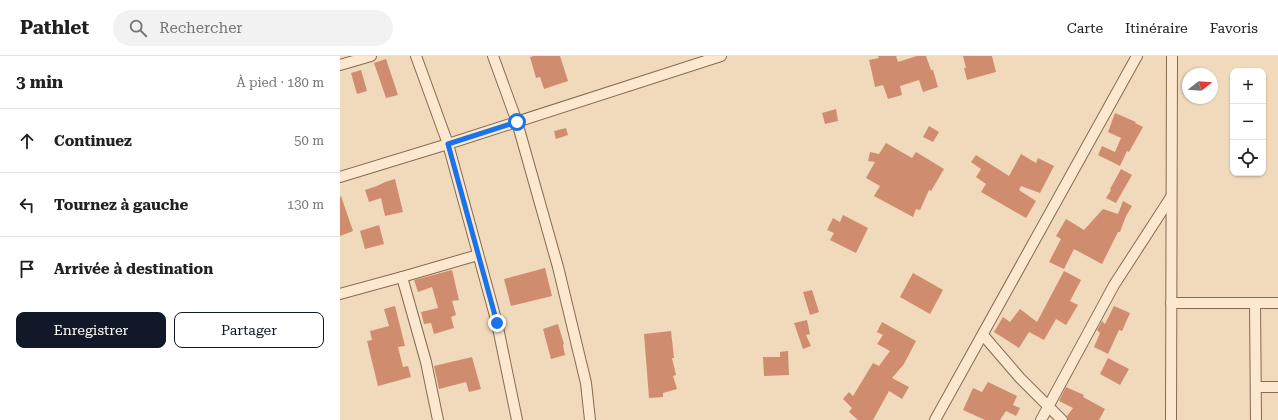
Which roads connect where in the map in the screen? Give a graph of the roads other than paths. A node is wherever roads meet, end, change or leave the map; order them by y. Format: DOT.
graph roads {
  1 [pos="371,56"];
  2 [pos="416,56"];
  3 [pos="493,56"];
  4 [pos="721,56"];
  5 [pos="1137,56"];
  6 [pos="1172,56"];
  7 [pos="341,63"];
  8 [pos="517,122"];
  9 [pos="448,144"];
  10 [pos="340,177"];
  11 [pos="1172,197"];
  12 [pos="478,255"];
  13 [pos="402,277"];
  14 [pos="340,294"];
  15 [pos="1171,303"];
  16 [pos="1255,303"];
  17 [pos="1278,303"];
  18 [pos="983,335"];
  19 [pos="1256,387"];
  20 [pos="1278,387"];
  21 [pos="1048,407"];
  22 [pos="438,420"];
  23 [pos="517,420"];
  24 [pos="590,420"];
  25 [pos="935,420"];
  26 [pos="1041,420"];
  27 [pos="1062,420"];
  28 [pos="1171,420"];
  29 [pos="1256,420"];
  1 -- 7 [label="street"];
  2 -- 9 [label="street"];
  3 -- 8 [label="street"];
  4 -- 8 [label="street"];
  5 -- 18 [label="street"];
  6 -- 11 [label="street"];
  8 -- 9 [label="street"];
  8 -- 24 [label="street"];
  9 -- 10 [label="street"];
  9 -- 12 [label="street"];
  11 -- 15 [label="street"];
  11 -- 21 [label="street"];
  12 -- 13 [label="street"];
  12 -- 23 [label="street"];
  13 -- 14 [label="street"];
  13 -- 22 [label="street"];
  15 -- 16 [label="street"];
  15 -- 28 [label="street"];
  16 -- 17 [label="street"];
  16 -- 19 [label="street"];
  18 -- 21 [label="street"];
  18 -- 25 [label="street"];
  19 -- 20 [label="street"];
  19 -- 29 [label="street"];
  21 -- 26 [label="street"];
  21 -- 27 [label="street"];
}
